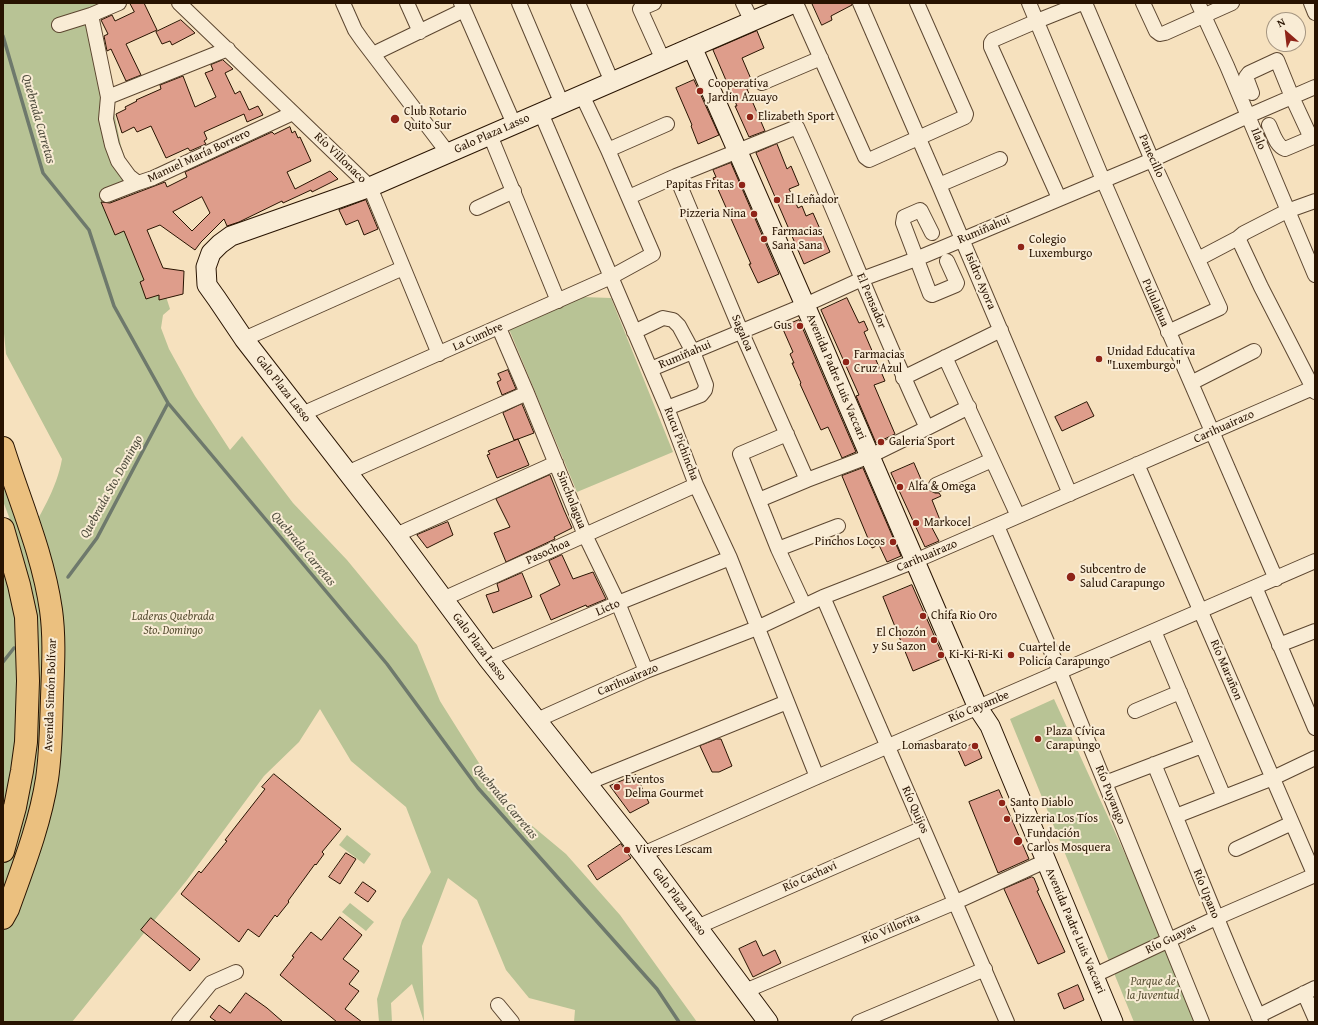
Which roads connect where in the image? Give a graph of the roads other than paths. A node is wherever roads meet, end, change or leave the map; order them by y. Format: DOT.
graph roads {
  1 [pos="119,3"];
  2 [pos="179,3"];
  3 [pos="343,3"];
  4 [pos="407,3"];
  5 [pos="519,3"];
  6 [pos="578,3"];
  7 [pos="654,3"];
  8 [pos="743,3"];
  9 [pos="795,3"];
  10 [pos="860,3"];
  11 [pos="917,3"];
  12 [pos="1029,3"];
  13 [pos="1084,3"];
  14 [pos="1143,3"];
  15 [pos="1198,3"];
  16 [pos="1232,3"];
  17 [pos="1311,3"];
  18 [pos="463,7"];
  19 [pos="1315,13"];
  20 [pos="91,15"];
  21 [pos="1204,16"];
  22 [pos="1037,20"];
  23 [pos="752,22"];
  24 [pos="59,25"];
  25 [pos="420,32"];
  26 [pos="692,47"];
  27 [pos="228,49"];
  28 [pos="372,54"];
  29 [pos="821,58"];
  30 [pos="663,60"];
  31 [pos="612,82"];
  32 [pos="762,83"];
  33 [pos="1315,87"];
  34 [pos="1252,93"];
  35 [pos="582,95"];
  36 [pos="108,97"];
  37 [pos="1292,97"];
  38 [pos="562,104"];
  39 [pos="293,113"];
  40 [pos="541,113"];
  41 [pos="1248,116"];
  42 [pos="514,124"];
  43 [pos="667,124"];
  44 [pos="1269,125"];
  45 [pos="490,135"];
  46 [pos="919,138"];
  47 [pos="608,150"];
  48 [pos="737,151"];
  49 [pos="448,153"];
  50 [pos="1000,159"];
  51 [pos="1152,160"];
  52 [pos="676,176"];
  53 [pos="1103,180"];
  54 [pos="138,183"];
  55 [pos="939,185"];
  56 [pos="370,187"];
  57 [pos="514,190"];
  58 [pos="107,195"];
  59 [pos="629,197"];
  60 [pos="1059,198"];
  61 [pos="1315,201"];
  62 [pos="477,208"];
  63 [pos="1287,211"];
  64 [pos="932,233"];
  65 [pos="1238,238"];
  66 [pos="962,240"];
  67 [pos="916,259"];
  68 [pos="1198,259"];
  69 [pos="948,261"];
  70 [pos="403,268"];
  71 [pos="1315,275"];
  72 [pos="611,277"];
  73 [pos="862,279"];
  74 [pos="558,301"];
  75 [pos="805,306"];
  76 [pos="499,328"];
  77 [pos="1001,330"];
  78 [pos="741,331"];
  79 [pos="634,332"];
  80 [pos="1168,332"];
  81 [pos="244,339"];
  82 [pos="1254,351"];
  83 [pos="693,352"];
  84 [pos="439,354"];
  85 [pos="945,357"];
  86 [pos="651,369"];
  87 [pos="903,378"];
  88 [pos="1191,383"];
  89 [pos="1314,389"];
  90 [pos="527,393"];
  91 [pos="667,408"];
  92 [pos="969,408"];
  93 [pos="302,414"];
  94 [pos="926,428"];
  95 [pos="1212,432"];
  96 [pos="787,434"];
  97 [pos="3,448"];
  98 [pos="876,453"];
  99 [pos="992,460"];
  100 [pos="556,463"];
  101 [pos="1137,464"];
  102 [pos="347,473"];
  103 [pos="811,479"];
  104 [pos="696,485"];
  105 [pos="936,485"];
  106 [pos="1070,494"];
  107 [pos="759,500"];
  108 [pos="1018,516"];
  109 [pos="838,526"];
  110 [pos="997,526"];
  111 [pos="3,529"];
  112 [pos="396,535"];
  113 [pos="585,535"];
  114 [pos="778,550"];
  115 [pos="730,558"];
  116 [pos="1315,561"];
  117 [pos="915,562"];
  118 [pos="1276,578"];
  119 [pos="1255,587"];
  120 [pos="824,597"];
  121 [pos="443,599"];
  122 [pos="618,603"];
  123 [pos="804,605"];
  124 [pos="1200,611"];
  125 [pos="757,628"];
  126 [pos="1154,631"];
  127 [pos="1315,631"];
  128 [pos="1279,645"];
  129 [pos="488,659"];
  130 [pos="646,671"];
  131 [pos="1060,672"];
  132 [pos="1180,692"];
  133 [pos="1310,701"];
  134 [pos="787,702"];
  135 [pos="978,708"];
  136 [pos="1135,711"];
  137 [pos="537,720"];
  138 [pos="1315,728"];
  139 [pos="1202,746"];
  140 [pos="888,747"];
  141 [pos="1315,758"];
  142 [pos="1154,764"];
  143 [pos="817,777"];
  144 [pos="1273,778"];
  145 [pos="587,783"];
  146 [pos="1106,783"];
  147 [pos="1224,797"];
  148 [pos="1176,816"];
  149 [pos="1292,824"];
  150 [pos="923,828"];
  151 [pos="1236,849"];
  152 [pos="3,851"];
  153 [pos="643,854"];
  154 [pos="1037,865"];
  155 [pos="1315,875"];
  156 [pos="956,902"];
  157 [pos="3,918"];
  158 [pos="1216,918"];
  159 [pos="698,926"];
  160 [pos="1168,941"];
  161 [pos="985,969"];
  162 [pos="236,972"];
  163 [pos="1093,976"];
  164 [pos="1309,990"];
  165 [pos="745,991"];
  166 [pos="498,1005"];
  167 [pos="1315,1018"];
  168 [pos="1260,1019"];
  169 [pos="179,1022"];
  170 [pos="512,1022"];
  171 [pos="768,1022"];
  172 [pos="859,1022"];
  173 [pos="1007,1022"];
  174 [pos="1099,1022"];
  175 [pos="1113,1022"];
  176 [pos="1202,1022"];
  1 -- 20 [label="street"];
  2 -- 27 [label="street, Río Villonaco"];
  3 -- 28 [label="street"];
  4 -- 25 [label="street"];
  5 -- 38 [label="street"];
  6 -- 31 [label="street"];
  7 -- 30 [label="street"];
  8 -- 23 [label="street"];
  9 -- 23 [label="street, Galo Plaza Lasso"];
  9 -- 29 [label="street"];
  10 -- 46 [label="street, Isidro Ayora"];
  11 -- 46 [label="street"];
  12 -- 22 [label="street, Pululahua"];
  13 -- 22 [label="street"];
  13 -- 51 [label="street, Panecillo"];
  14 -- 21 [label="street"];
  15 -- 21 [label="street, Ilalo"];
  16 -- 21 [label="street"];
  17 -- 19 [label="street"];
  18 -- 25 [label="street"];
  18 -- 42 [label="street"];
  20 -- 24 [label="street"];
  20 -- 36 [label="street, Manuel María Borrero"];
  21 -- 41 [label="street, Ilalo"];
  22 -- 53 [label="street, Pululahua"];
  22 -- 60 [label="street"];
  23 -- 26 [label="street, Galo Plaza Lasso"];
  25 -- 28 [label="street"];
  26 -- 30 [label="street, Galo Plaza Lasso"];
  26 -- 48 [label="street, Avenida Padre Luis Vaccari"];
  27 -- 36 [label="street"];
  27 -- 39 [label="street, Río Villonaco"];
  28 -- 49 [label="street"];
  29 -- 32 [label="street"];
  29 -- 46 [label="street"];
  30 -- 31 [label="street, Galo Plaza Lasso"];
  31 -- 35 [label="street, Galo Plaza Lasso"];
  33 -- 37 [label="street, Rumiñahui"];
  34 -- 37 [label="street"];
  35 -- 38 [label="street, Galo Plaza Lasso"];
  35 -- 47 [label="street"];
  36 -- 54 [label="street, Manuel María Borrero"];
  37 -- 41 [label="street, Rumiñahui"];
  37 -- 44 [label="street"];
  38 -- 40 [label="street, Galo Plaza Lasso"];
  39 -- 54 [label="street, Manuel María Borrero"];
  39 -- 56 [label="street, Río Villonaco"];
  40 -- 42 [label="street, Galo Plaza Lasso"];
  40 -- 72 [label="street, Rucu Pichincha"];
  41 -- 51 [label="street, Rumiñahui"];
  41 -- 63 [label="street, Ilalo"];
  42 -- 45 [label="street, Galo Plaza Lasso"];
  43 -- 47 [label="street"];
  45 -- 49 [label="street, Galo Plaza Lasso"];
  45 -- 57 [label="street"];
  46 -- 55 [label="street, Isidro Ayora"];
  47 -- 59 [label="street"];
  48 -- 52 [label="street"];
  48 -- 73 [label="street, El Pensador"];
  48 -- 75 [label="street, Avenida Padre Luis Vaccari"];
  49 -- 56 [label="street, Galo Plaza Lasso"];
  50 -- 55 [label="street"];
  51 -- 53 [label="street, Rumiñahui"];
  51 -- 68 [label="street, Panecillo"];
  52 -- 59 [label="street"];
  52 -- 78 [label="street, Sagaloa"];
  53 -- 60 [label="street, Rumiñahui"];
  53 -- 80 [label="street, Pululahua"];
  54 -- 58 [label="street"];
  55 -- 66 [label="street, Isidro Ayora"];
  56 -- 70 [label="street, Río Villonaco"];
  56 -- 81 [label="street, Galo Plaza Lasso"];
  57 -- 62 [label="street"];
  57 -- 74 [label="street"];
  59 -- 72 [label="street, La Cumbre"];
  60 -- 66 [label="street, Rumiñahui"];
  61 -- 63 [label="street"];
  63 -- 65 [label="street"];
  63 -- 71 [label="street, Ilalo"];
  64 -- 67 [label="street"];
  65 -- 68 [label="street"];
  65 -- 89 [label="street"];
  66 -- 67 [label="street, Rumiñahui"];
  66 -- 77 [label="street, Isidro Ayora"];
  67 -- 69 [label="street"];
  67 -- 73 [label="street, Rumiñahui"];
  68 -- 80 [label="street, Panecillo"];
  70 -- 81 [label="street"];
  70 -- 84 [label="street, Río Villonaco"];
  72 -- 74 [label="street, La Cumbre"];
  72 -- 79 [label="street, Rucu Pichincha"];
  73 -- 75 [label="street, Rumiñahui"];
  73 -- 87 [label="street, El Pensador"];
  74 -- 76 [label="street, La Cumbre"];
  75 -- 78 [label="street, Rumiñahui"];
  75 -- 98 [label="street, Avenida Padre Luis Vaccari"];
  76 -- 84 [label="street, La Cumbre"];
  76 -- 90 [label="street, Sincholagua"];
  77 -- 85 [label="street"];
  77 -- 106 [label="street, Isidro Ayora"];
  78 -- 83 [label="street, Rumiñahui"];
  78 -- 96 [label="street, Sagaloa"];
  79 -- 83 [label="street"];
  79 -- 86 [label="street, Rucu Pichincha"];
  80 -- 88 [label="street, Pululahua"];
  81 -- 93 [label="street, Galo Plaza Lasso"];
  82 -- 88 [label="street"];
  83 -- 86 [label="street, Rumiñahui"];
  83 -- 91 [label="street"];
  84 -- 93 [label="street, La Cumbre"];
  85 -- 87 [label="street"];
  85 -- 92 [label="street"];
  86 -- 91 [label="street, Rucu Pichincha"];
  87 -- 94 [label="street, El Pensador"];
  88 -- 95 [label="street, Pululahua"];
  89 -- 95 [label="street, Carihuairazo"];
  90 -- 100 [label="street, Sincholagua"];
  90 -- 102 [label="street"];
  91 -- 104 [label="street, Rucu Pichincha"];
  92 -- 94 [label="street"];
  92 -- 99 [label="street"];
  93 -- 102 [label="street, Galo Plaza Lasso"];
  94 -- 98 [label="street"];
  95 -- 101 [label="street, Carihuairazo"];
  95 -- 118 [label="street, Pululahua"];
  96 -- 103 [label="street, Sagaloa"];
  96 -- 107 [label="street"];
  97 -- 157 [label="highway, Avenida Simón Bolívar"];
  98 -- 103 [label="street"];
  98 -- 117 [label="street, Avenida Padre Luis Vaccari"];
  99 -- 105 [label="street"];
  99 -- 108 [label="street"];
  100 -- 112 [label="street"];
  100 -- 113 [label="street, Sincholagua"];
  101 -- 106 [label="street, Carihuairazo"];
  101 -- 124 [label="street, Río Marañon"];
  102 -- 112 [label="street, Galo Plaza Lasso"];
  103 -- 107 [label="street"];
  104 -- 113 [label="street, Pasochoa"];
  104 -- 115 [label="street, Rucu Pichincha"];
  106 -- 108 [label="street, Carihuairazo"];
  107 -- 114 [label="street"];
  108 -- 110 [label="street, Carihuairazo"];
  109 -- 114 [label="street"];
  110 -- 117 [label="street, Carihuairazo"];
  110 -- 131 [label="street, Río Puyango"];
  111 -- 152 [label="highway, Avenida Simón Bolívar"];
  112 -- 121 [label="street, Galo Plaza Lasso"];
  113 -- 121 [label="street, Pasochoa"];
  113 -- 122 [label="street, Sincholagua"];
  114 -- 123 [label="street"];
  115 -- 122 [label="street, Licto"];
  115 -- 125 [label="street, Rucu Pichincha"];
  116 -- 118 [label="street, Río Cayambe"];
  117 -- 120 [label="street, Carihuairazo"];
  117 -- 135 [label="street, Avenida Padre Luis Vaccari"];
  118 -- 119 [label="street, Río Cayambe"];
  119 -- 124 [label="street, Río Cayambe"];
  119 -- 128 [label="street"];
  120 -- 123 [label="street, Carihuairazo"];
  120 -- 140 [label="street, Río Quijos"];
  121 -- 129 [label="street, Galo Plaza Lasso"];
  122 -- 129 [label="street, Licto"];
  122 -- 130 [label="street, Sincholagua"];
  123 -- 125 [label="street, Carihuairazo"];
  124 -- 126 [label="street, Río Cayambe"];
  124 -- 144 [label="street, Río Marañon"];
  125 -- 130 [label="street, Carihuairazo"];
  125 -- 134 [label="street, Rucu Pichincha"];
  126 -- 131 [label="street, Río Cayambe"];
  126 -- 132 [label="street"];
  127 -- 128 [label="street"];
  128 -- 133 [label="street"];
  129 -- 137 [label="street, Galo Plaza Lasso"];
  130 -- 137 [label="street, Carihuairazo"];
  131 -- 135 [label="street, Río Cayambe"];
  131 -- 146 [label="street, Río Puyango"];
  132 -- 136 [label="street"];
  132 -- 139 [label="street"];
  133 -- 138 [label="street"];
  134 -- 143 [label="street, Rucu Pichincha"];
  134 -- 145 [label="street"];
  135 -- 140 [label="street, Río Cayambe"];
  135 -- 154 [label="street, Avenida Padre Luis Vaccari"];
  135 -- 163 [label="street, Avenida Padre Luis Vaccari"];
  137 -- 145 [label="street, Galo Plaza Lasso"];
  139 -- 142 [label="street"];
  139 -- 147 [label="street"];
  140 -- 143 [label="street, Río Cayambe"];
  140 -- 150 [label="street, Río Quijos"];
  141 -- 144 [label="street"];
  142 -- 146 [label="street"];
  142 -- 148 [label="street, Río Upano"];
  143 -- 153 [label="street, Río Cayambe"];
  144 -- 147 [label="street"];
  144 -- 149 [label="street, Río Marañon"];
  145 -- 153 [label="street, Galo Plaza Lasso"];
  146 -- 160 [label="street, Río Puyango"];
  147 -- 148 [label="street"];
  148 -- 158 [label="street, Río Upano"];
  149 -- 151 [label="street"];
  149 -- 155 [label="street, Río Marañon"];
  150 -- 156 [label="street, Río Quijos"];
  150 -- 159 [label="street, Río Cachavi"];
  153 -- 159 [label="street, Galo Plaza Lasso"];
  154 -- 156 [label="street, Río Villorita"];
  154 -- 174 [label="street, Avenida Padre Luis Vaccari"];
  155 -- 158 [label="street, Río Guayas"];
  156 -- 161 [label="street, Río Quijos"];
  156 -- 165 [label="street, Río Villorita"];
  158 -- 160 [label="street, Río Guayas"];
  158 -- 168 [label="street, Río Upano"];
  159 -- 165 [label="street, Galo Plaza Lasso"];
  160 -- 163 [label="street, Río Guayas"];
  160 -- 176 [label="street, Río Puyango"];
  161 -- 172 [label="street"];
  161 -- 173 [label="street, Río Quijos"];
  162 -- 169 [label="street"];
  163 -- 175 [label="street, Avenida Padre Luis Vaccari"];
  164 -- 167 [label="street"];
  164 -- 168 [label="street"];
  165 -- 171 [label="street, Galo Plaza Lasso"];
  166 -- 170 [label="street"];
}
